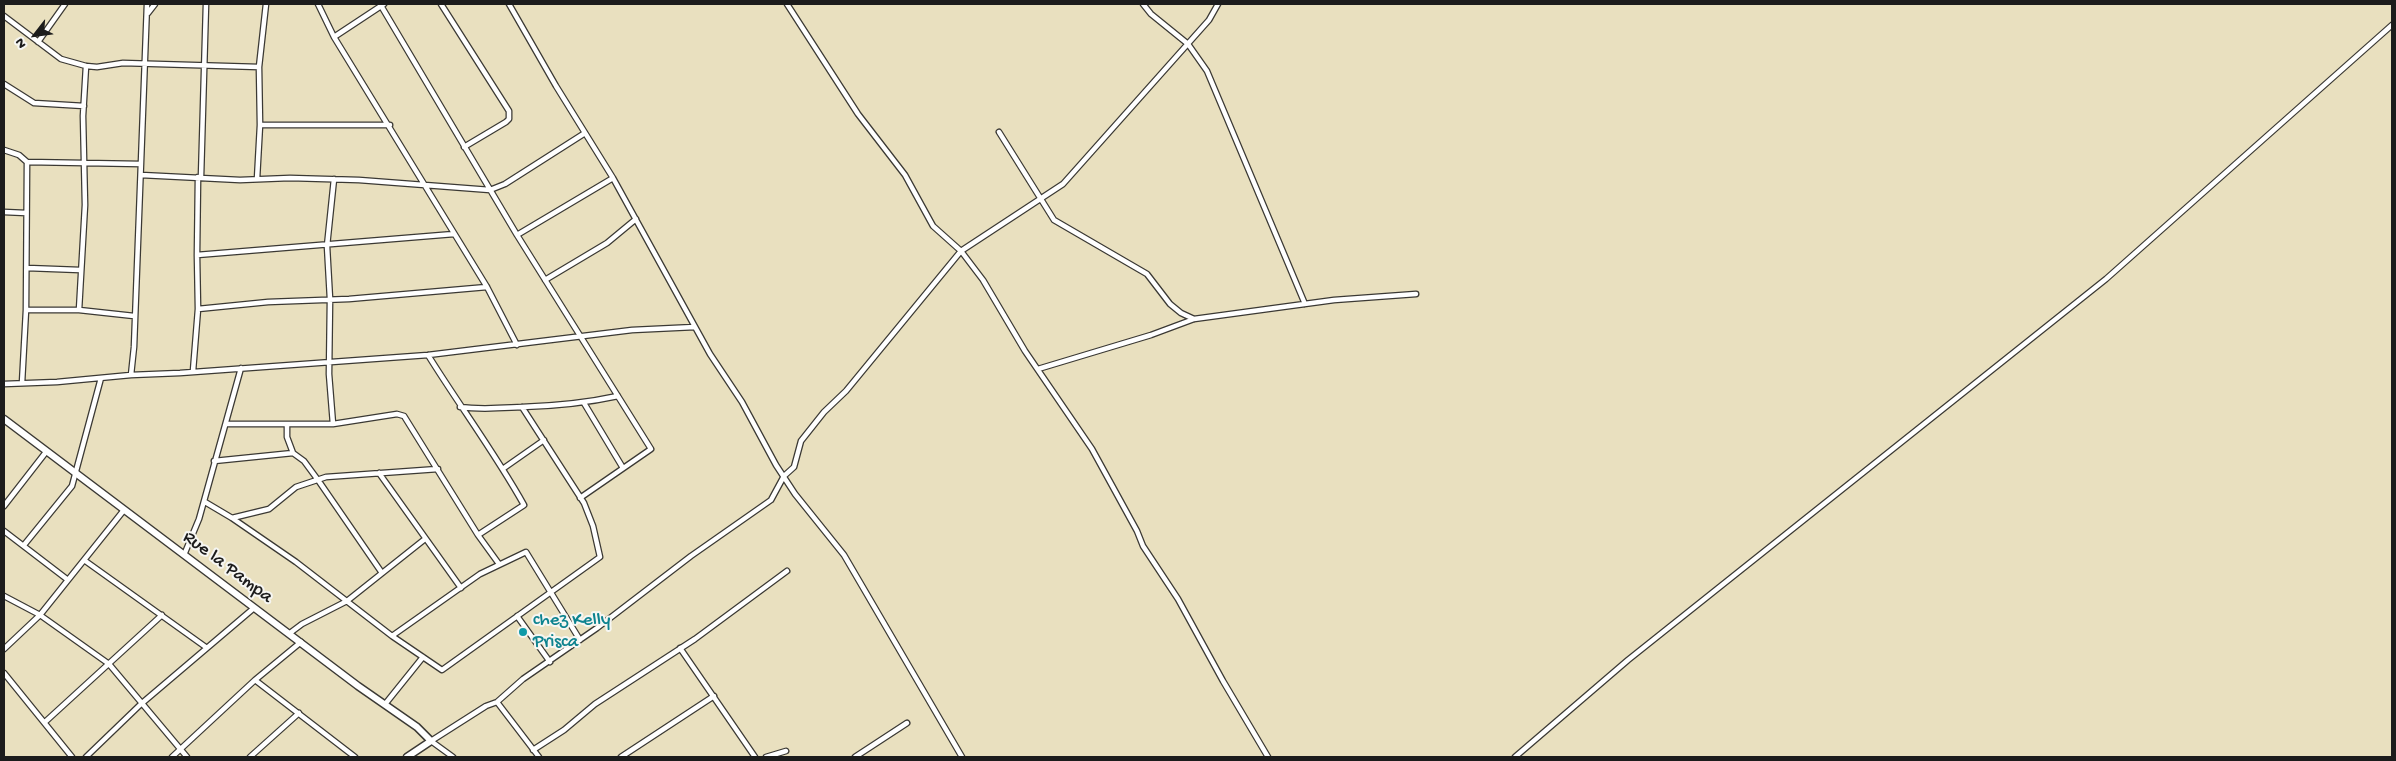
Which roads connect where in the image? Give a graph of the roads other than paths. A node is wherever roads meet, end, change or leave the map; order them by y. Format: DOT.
graph roads {
  1 [pos="66,4"];
  2 [pos="147,4"];
  3 [pos="155,4"];
  4 [pos="206,4"];
  5 [pos="266,4"];
  6 [pos="318,4"];
  7 [pos="382,4"];
  8 [pos="440,4"];
  9 [pos="508,4"];
  10 [pos="787,4"];
  11 [pos="1143,4"];
  12 [pos="1218,4"];
  13 [pos="148,12"];
  14 [pos="4,16"];
  15 [pos="2392,25"];
  16 [pos="334,37"];
  17 [pos="38,42"];
  18 [pos="1188,44"];
  19 [pos="146,64"];
  20 [pos="205,64"];
  21 [pos="86,66"];
  22 [pos="260,67"];
  23 [pos="5,86"];
  24 [pos="84,106"];
  25 [pos="260,125"];
  26 [pos="390,125"];
  27 [pos="998,132"];
  28 [pos="585,133"];
  29 [pos="464,147"];
  30 [pos="4,150"];
  31 [pos="27,162"];
  32 [pos="85,162"];
  33 [pos="141,164"];
  34 [pos="141,175"];
  35 [pos="199,177"];
  36 [pos="613,178"];
  37 [pos="257,179"];
  38 [pos="334,179"];
  39 [pos="425,186"];
  40 [pos="490,190"];
  41 [pos="1040,199"];
  42 [pos="4,212"];
  43 [pos="26,213"];
  44 [pos="636,220"];
  45 [pos="454,234"];
  46 [pos="517,234"];
  47 [pos="327,246"];
  48 [pos="961,251"];
  49 [pos="197,255"];
  50 [pos="27,268"];
  51 [pos="80,270"];
  52 [pos="545,280"];
  53 [pos="487,286"];
  54 [pos="1416,294"];
  55 [pos="330,299"];
  56 [pos="1305,304"];
  57 [pos="198,309"];
  58 [pos="26,310"];
  59 [pos="79,310"];
  60 [pos="134,316"];
  61 [pos="1194,319"];
  62 [pos="696,327"];
  63 [pos="582,337"];
  64 [pos="517,345"];
  65 [pos="428,355"];
  66 [pos="328,361"];
  67 [pos="242,368"];
  68 [pos="1038,369"];
  69 [pos="193,371"];
  70 [pos="131,375"];
  71 [pos="101,378"];
  72 [pos="22,383"];
  73 [pos="4,384"];
  74 [pos="618,396"];
  75 [pos="584,403"];
  76 [pos="460,407"];
  77 [pos="522,407"];
  78 [pos="4,419"];
  79 [pos="226,424"];
  80 [pos="287,424"];
  81 [pos="333,424"];
  82 [pos="544,440"];
  83 [pos="46,452"];
  84 [pos="293,453"];
  85 [pos="214,461"];
  86 [pos="504,468"];
  87 [pos="623,468"];
  88 [pos="438,469"];
  89 [pos="77,473"];
  90 [pos="379,473"];
  91 [pos="784,476"];
  92 [pos="318,480"];
  93 [pos="580,498"];
  94 [pos="205,502"];
  95 [pos="4,506"];
  96 [pos="124,510"];
  97 [pos="232,518"];
  98 [pos="4,531"];
  99 [pos="478,535"];
  100 [pos="425,539"];
  101 [pos="24,545"];
  102 [pos="184,555"];
  103 [pos="84,560"];
  104 [pos="499,564"];
  105 [pos="787,572"];
  106 [pos="382,573"];
  107 [pos="68,580"];
  108 [pos="461,588"];
  109 [pos="552,592"];
  110 [pos="4,596"];
  111 [pos="346,601"];
  112 [pos="254,608"];
  113 [pos="40,614"];
  114 [pos="162,615"];
  115 [pos="517,616"];
  116 [pos="290,634"];
  117 [pos="392,636"];
  118 [pos="580,640"];
  119 [pos="301,642"];
  120 [pos="207,648"];
  121 [pos="680,648"];
  122 [pos="4,649"];
  123 [pos="423,657"];
  124 [pos="550,662"];
  125 [pos="109,664"];
  126 [pos="4,673"];
  127 [pos="256,680"];
  128 [pos="714,696"];
  129 [pos="497,702"];
  130 [pos="386,703"];
  131 [pos="141,704"];
  132 [pos="299,713"];
  133 [pos="45,722"];
  134 [pos="907,723"];
  135 [pos="431,741"];
  136 [pos="180,750"];
  137 [pos="533,750"];
  138 [pos="786,751"];
  139 [pos="959,756"];
  140 [pos="72,757"];
  141 [pos="86,757"];
  142 [pos="172,757"];
  143 [pos="187,757"];
  144 [pos="250,757"];
  145 [pos="355,757"];
  146 [pos="407,757"];
  147 [pos="453,757"];
  148 [pos="539,757"];
  149 [pos="621,757"];
  150 [pos="755,757"];
  151 [pos="766,757"];
  152 [pos="855,757"];
  153 [pos="1268,757"];
  154 [pos="1515,757"];
  1 -- 17 [label="street"];
  2 -- 13 [label="street"];
  3 -- 13 [label="street"];
  4 -- 20 [label="street"];
  5 -- 22 [label="street"];
  6 -- 16 [label="street"];
  7 -- 16 [label="street"];
  7 -- 29 [label="street"];
  8 -- 29 [label="street"];
  9 -- 28 [label="street"];
  10 -- 48 [label="street"];
  11 -- 18 [label="street"];
  12 -- 18 [label="street"];
  13 -- 19 [label="street"];
  14 -- 17 [label="street"];
  15 -- 154 [label="street"];
  16 -- 26 [label="street"];
  17 -- 21 [label="street"];
  18 -- 41 [label="street"];
  18 -- 56 [label="street"];
  19 -- 20 [label="street"];
  19 -- 21 [label="street"];
  19 -- 33 [label="street"];
  20 -- 22 [label="street"];
  20 -- 35 [label="street"];
  21 -- 24 [label="street"];
  22 -- 25 [label="street"];
  23 -- 24 [label="street"];
  24 -- 32 [label="street"];
  25 -- 26 [label="street"];
  25 -- 37 [label="street"];
  26 -- 39 [label="street"];
  27 -- 41 [label="street"];
  28 -- 36 [label="street"];
  28 -- 40 [label="street"];
  29 -- 40 [label="street"];
  30 -- 31 [label="street"];
  31 -- 32 [label="street"];
  31 -- 43 [label="street"];
  32 -- 33 [label="street"];
  32 -- 51 [label="street"];
  33 -- 34 [label="street"];
  34 -- 35 [label="street"];
  34 -- 60 [label="street"];
  35 -- 37 [label="street"];
  35 -- 49 [label="street"];
  36 -- 44 [label="street"];
  36 -- 46 [label="street"];
  37 -- 38 [label="street"];
  38 -- 39 [label="street"];
  38 -- 47 [label="street"];
  39 -- 40 [label="street"];
  39 -- 45 [label="street"];
  40 -- 46 [label="street"];
  41 -- 48 [label="street"];
  41 -- 61 [label="street"];
  42 -- 43 [label="street"];
  43 -- 50 [label="street"];
  44 -- 52 [label="street"];
  44 -- 62 [label="street"];
  45 -- 47 [label="street"];
  45 -- 53 [label="street"];
  46 -- 52 [label="street"];
  47 -- 49 [label="street"];
  47 -- 55 [label="street"];
  48 -- 68 [label="street"];
  48 -- 91 [label="street"];
  49 -- 57 [label="street"];
  50 -- 51 [label="street"];
  50 -- 58 [label="street"];
  51 -- 59 [label="street"];
  52 -- 63 [label="street"];
  53 -- 55 [label="street"];
  53 -- 64 [label="street"];
  54 -- 56 [label="street"];
  55 -- 57 [label="street"];
  55 -- 66 [label="street"];
  56 -- 61 [label="street"];
  57 -- 69 [label="street"];
  58 -- 59 [label="street"];
  58 -- 72 [label="street"];
  59 -- 60 [label="street"];
  60 -- 70 [label="street"];
  61 -- 68 [label="street"];
  62 -- 63 [label="street"];
  62 -- 91 [label="street"];
  63 -- 64 [label="street"];
  63 -- 74 [label="street"];
  64 -- 65 [label="street"];
  65 -- 66 [label="street"];
  65 -- 76 [label="street"];
  66 -- 67 [label="street"];
  66 -- 81 [label="street"];
  67 -- 69 [label="street"];
  67 -- 79 [label="street"];
  68 -- 153 [label="street"];
  69 -- 70 [label="street"];
  70 -- 71 [label="street"];
  71 -- 72 [label="street"];
  71 -- 89 [label="street"];
  72 -- 73 [label="street"];
  74 -- 75 [label="street"];
  74 -- 87 [label="street"];
  75 -- 77 [label="street"];
  75 -- 87 [label="street"];
  76 -- 77 [label="street"];
  76 -- 86 [label="street"];
  77 -- 82 [label="street"];
  78 -- 83 [label="street, Rue la Pampa"];
  79 -- 80 [label="street"];
  79 -- 85 [label="street"];
  80 -- 81 [label="street"];
  80 -- 84 [label="street"];
  81 -- 88 [label="street"];
  82 -- 86 [label="street"];
  82 -- 93 [label="street"];
  83 -- 89 [label="street, Rue la Pampa"];
  83 -- 95 [label="street"];
  84 -- 85 [label="street"];
  84 -- 92 [label="street"];
  85 -- 94 [label="street"];
  86 -- 99 [label="street"];
  87 -- 93 [label="street"];
  88 -- 90 [label="street"];
  88 -- 99 [label="street"];
  89 -- 96 [label="street, Rue la Pampa"];
  89 -- 101 [label="street"];
  90 -- 92 [label="street"];
  90 -- 100 [label="street"];
  91 -- 118 [label="street"];
  91 -- 139 [label="street"];
  92 -- 97 [label="street"];
  92 -- 106 [label="street"];
  93 -- 109 [label="street"];
  94 -- 97 [label="street"];
  94 -- 102 [label="street"];
  96 -- 102 [label="street, Rue la Pampa"];
  96 -- 103 [label="street"];
  97 -- 111 [label="street"];
  98 -- 101 [label="street"];
  99 -- 104 [label="street"];
  100 -- 106 [label="street"];
  100 -- 108 [label="street"];
  101 -- 107 [label="street"];
  102 -- 112 [label="street, Rue la Pampa"];
  103 -- 107 [label="street"];
  103 -- 114 [label="street"];
  104 -- 108 [label="street"];
  104 -- 109 [label="street"];
  105 -- 121 [label="street"];
  106 -- 111 [label="street"];
  107 -- 113 [label="street"];
  108 -- 117 [label="street"];
  109 -- 115 [label="street"];
  109 -- 118 [label="street"];
  110 -- 113 [label="street"];
  111 -- 116 [label="street"];
  111 -- 117 [label="street"];
  112 -- 116 [label="street, Rue la Pampa"];
  112 -- 120 [label="street"];
  113 -- 122 [label="street"];
  113 -- 125 [label="street"];
  114 -- 120 [label="street"];
  114 -- 125 [label="street"];
  115 -- 123 [label="street"];
  115 -- 124 [label="street"];
  116 -- 119 [label="street, Rue la Pampa"];
  117 -- 123 [label="street"];
  118 -- 124 [label="street"];
  119 -- 127 [label="street"];
  119 -- 130 [label="street, Rue la Pampa"];
  120 -- 131 [label="street"];
  121 -- 128 [label="street"];
  121 -- 137 [label="street"];
  123 -- 130 [label="street"];
  124 -- 129 [label="street"];
  125 -- 131 [label="street"];
  125 -- 133 [label="street"];
  126 -- 133 [label="street"];
  127 -- 132 [label="street"];
  127 -- 136 [label="street"];
  128 -- 149 [label="street"];
  128 -- 150 [label="street"];
  129 -- 135 [label="street"];
  129 -- 137 [label="street"];
  130 -- 135 [label="street, Rue la Pampa"];
  131 -- 136 [label="street"];
  131 -- 141 [label="street"];
  132 -- 144 [label="street"];
  132 -- 145 [label="street"];
  133 -- 140 [label="street"];
  134 -- 152 [label="street"];
  135 -- 146 [label="street"];
  135 -- 147 [label="street"];
  136 -- 142 [label="street"];
  136 -- 143 [label="street"];
  137 -- 148 [label="street"];
  138 -- 151 [label="street"];
}
